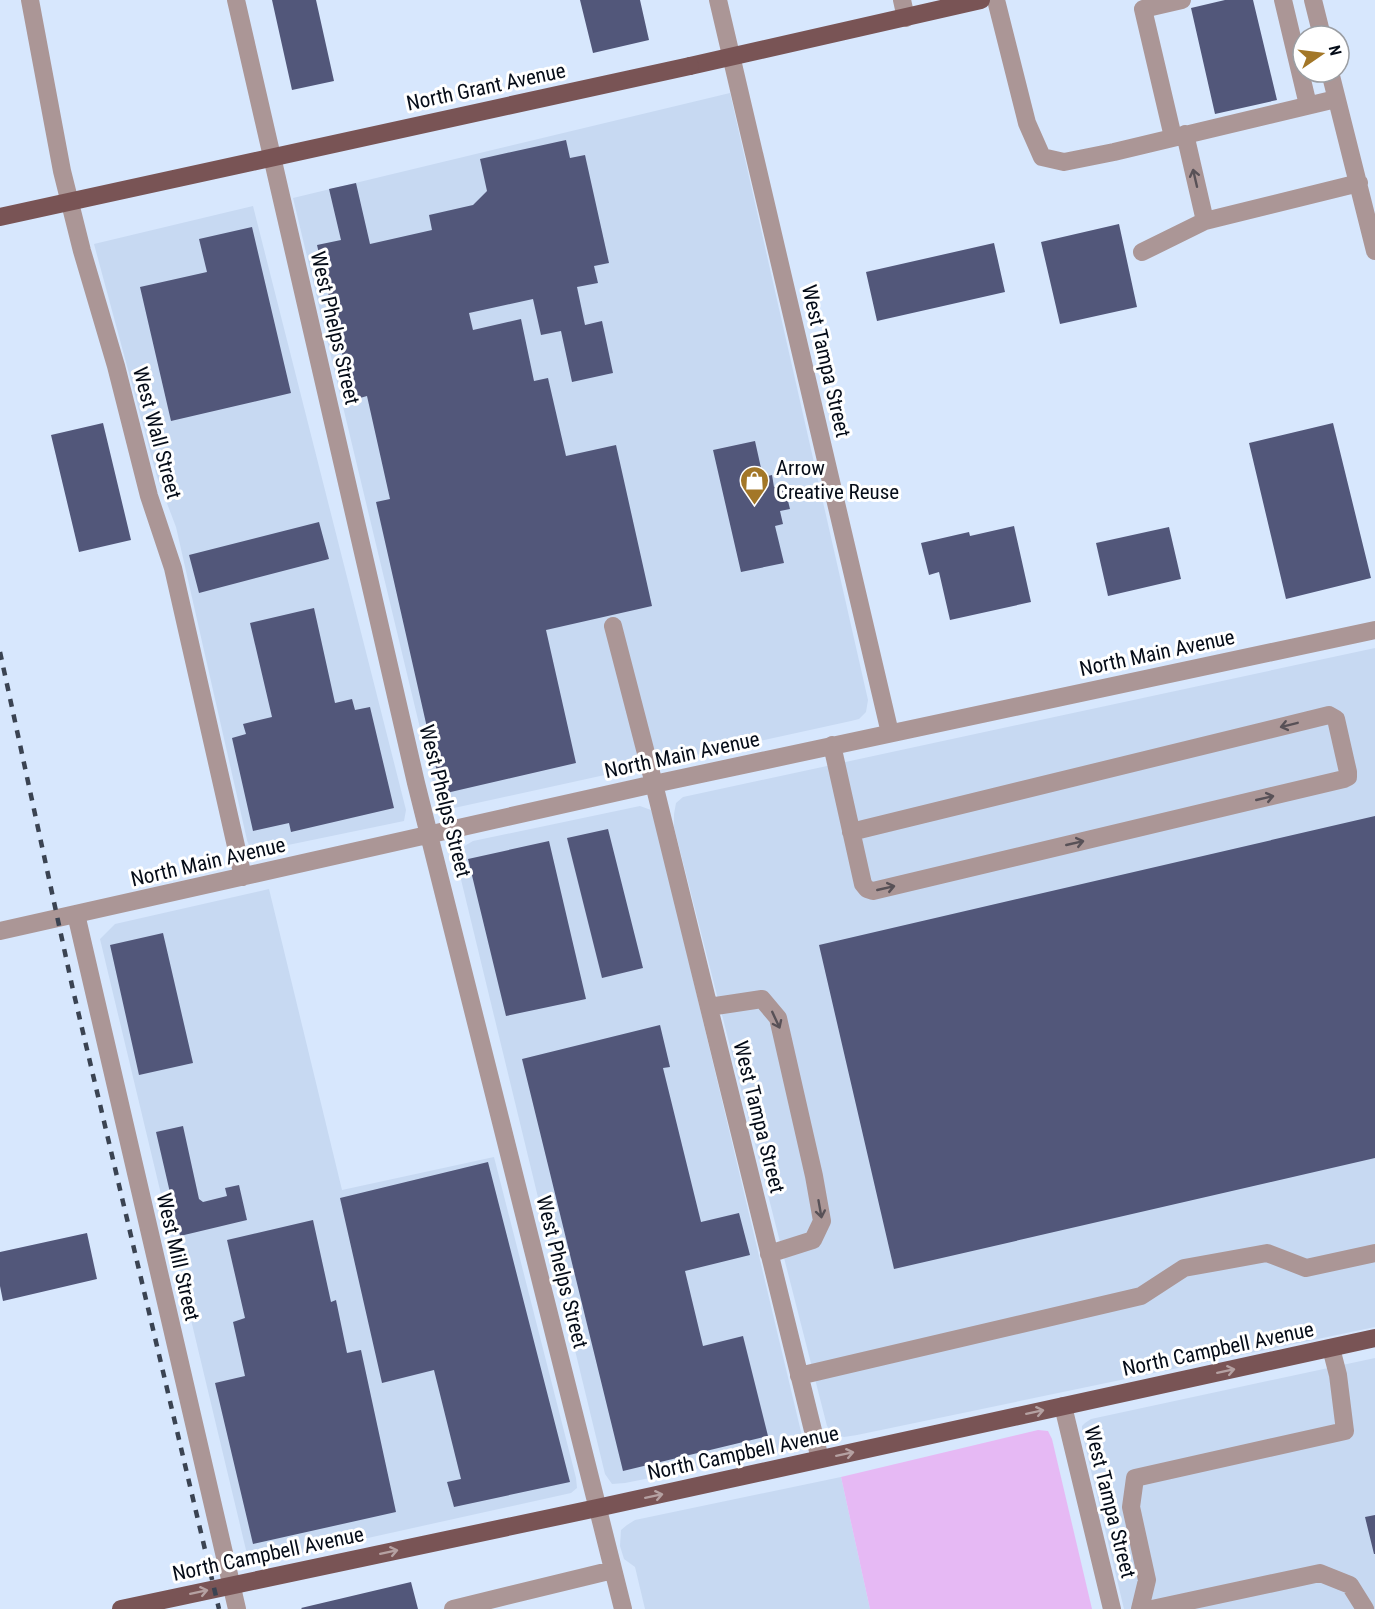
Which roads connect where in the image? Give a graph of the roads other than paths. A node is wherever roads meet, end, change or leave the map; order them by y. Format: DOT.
graph roads {
  1 [pos="30,0"];
  2 [pos="236,0"];
  3 [pos="718,0"];
  4 [pos="981,0"];
  5 [pos="996,0"];
  6 [pos="1182,0"];
  7 [pos="1283,0"];
  8 [pos="1313,0"];
  9 [pos="904,9"];
  10 [pos="1319,24"];
  11 [pos="731,57"];
  12 [pos="1333,84"];
  13 [pos="1336,99"];
  14 [pos="1308,105"];
  15 [pos="1179,135"];
  16 [pos="1359,183"];
  17 [pos="0,217"];
  18 [pos="1205,221"];
  19 [pos="1375,251"];
  20 [pos="1142,252"];
  21 [pos="613,626"];
  22 [pos="1375,630"];
  23 [pos="890,733"];
  24 [pos="832,746"];
  25 [pos="654,784"];
  26 [pos="851,832"];
  27 [pos="430,835"];
  28 [pos="243,877"];
  29 [pos="76,914"];
  30 [pos="0,931"];
  31 [pos="709,1007"];
  32 [pos="1375,1253"];
  33 [pos="769,1254"];
  34 [pos="1375,1338"];
  35 [pos="1331,1348"];
  36 [pos="799,1376"];
  37 [pos="1063,1406"];
  38 [pos="820,1459"];
  39 [pos="597,1508"];
  40 [pos="613,1570"];
  41 [pos="231,1585"];
  42 [pos="121,1609"];
  43 [pos="237,1609"];
  44 [pos="453,1609"];
  45 [pos="623,1609"];
  46 [pos="1112,1609"];
  47 [pos="1140,1609"];
  48 [pos="1152,1609"];
  49 [pos="1365,1609"];
  1 -- 28 [label="street, West Wall Street"];
  2 -- 27 [label="street, West Phelps Street"];
  3 -- 11 [label="street, West Tampa Street"];
  4 -- 9 [label="main road, North Grant Avenue"];
  5 -- 15 [label="street"];
  6 -- 15 [label="street"];
  7 -- 14 [label="street"];
  8 -- 10 [label="street"];
  9 -- 11 [label="main road, North Grant Avenue"];
  11 -- 17 [label="main road, North Grant Avenue, bridge"];
  11 -- 23 [label="street, West Tampa Street"];
  12 -- 13 [label="street"];
  13 -- 14 [label="street"];
  13 -- 16 [label="street"];
  14 -- 15 [label="street"];
  18 -- 15 [label="street, one-way"];
  16 -- 18 [label="street"];
  16 -- 19 [label="street"];
  18 -- 20 [label="street"];
  21 -- 25 [label="street, West Tampa Street"];
  22 -- 23 [label="street, North Main Avenue"];
  23 -- 24 [label="street, North Main Avenue"];
  24 -- 25 [label="street, North Main Avenue"];
  24 -- 26 [label="street"];
  25 -- 27 [label="street, North Main Avenue"];
  25 -- 31 [label="street, West Tampa Street"];
  26 -- 26 [label="street, one-way"];
  27 -- 28 [label="street, North Main Avenue"];
  27 -- 39 [label="street, West Phelps Street"];
  28 -- 29 [label="street, North Main Avenue"];
  29 -- 30 [label="street, North Main Avenue"];
  29 -- 41 [label="street, West Mill Street"];
  31 -- 33 [label="street, West Tampa Street"];
  31 -- 33 [label="street, one-way"];
  32 -- 36 [label="street"];
  33 -- 36 [label="street, West Tampa Street"];
  34 -- 35 [label="main road, North Campbell Avenue"];
  37 -- 35 [label="main road, North Campbell Avenue, one-way"];
  35 -- 47 [label="street"];
  36 -- 38 [label="street, West Tampa Street"];
  38 -- 37 [label="main road, North Campbell Avenue, one-way"];
  37 -- 46 [label="street, West Tampa Street"];
  39 -- 38 [label="main road, North Campbell Avenue, one-way"];
  39 -- 40 [label="street, West Phelps Street"];
  41 -- 39 [label="main road, North Campbell Avenue, one-way"];
  40 -- 44 [label="street"];
  40 -- 45 [label="street, West Phelps Street"];
  42 -- 41 [label="main road, North Campbell Avenue, one-way"];
  41 -- 43 [label="street, West Mill Street"];
  48 -- 49 [label="street"];
}
